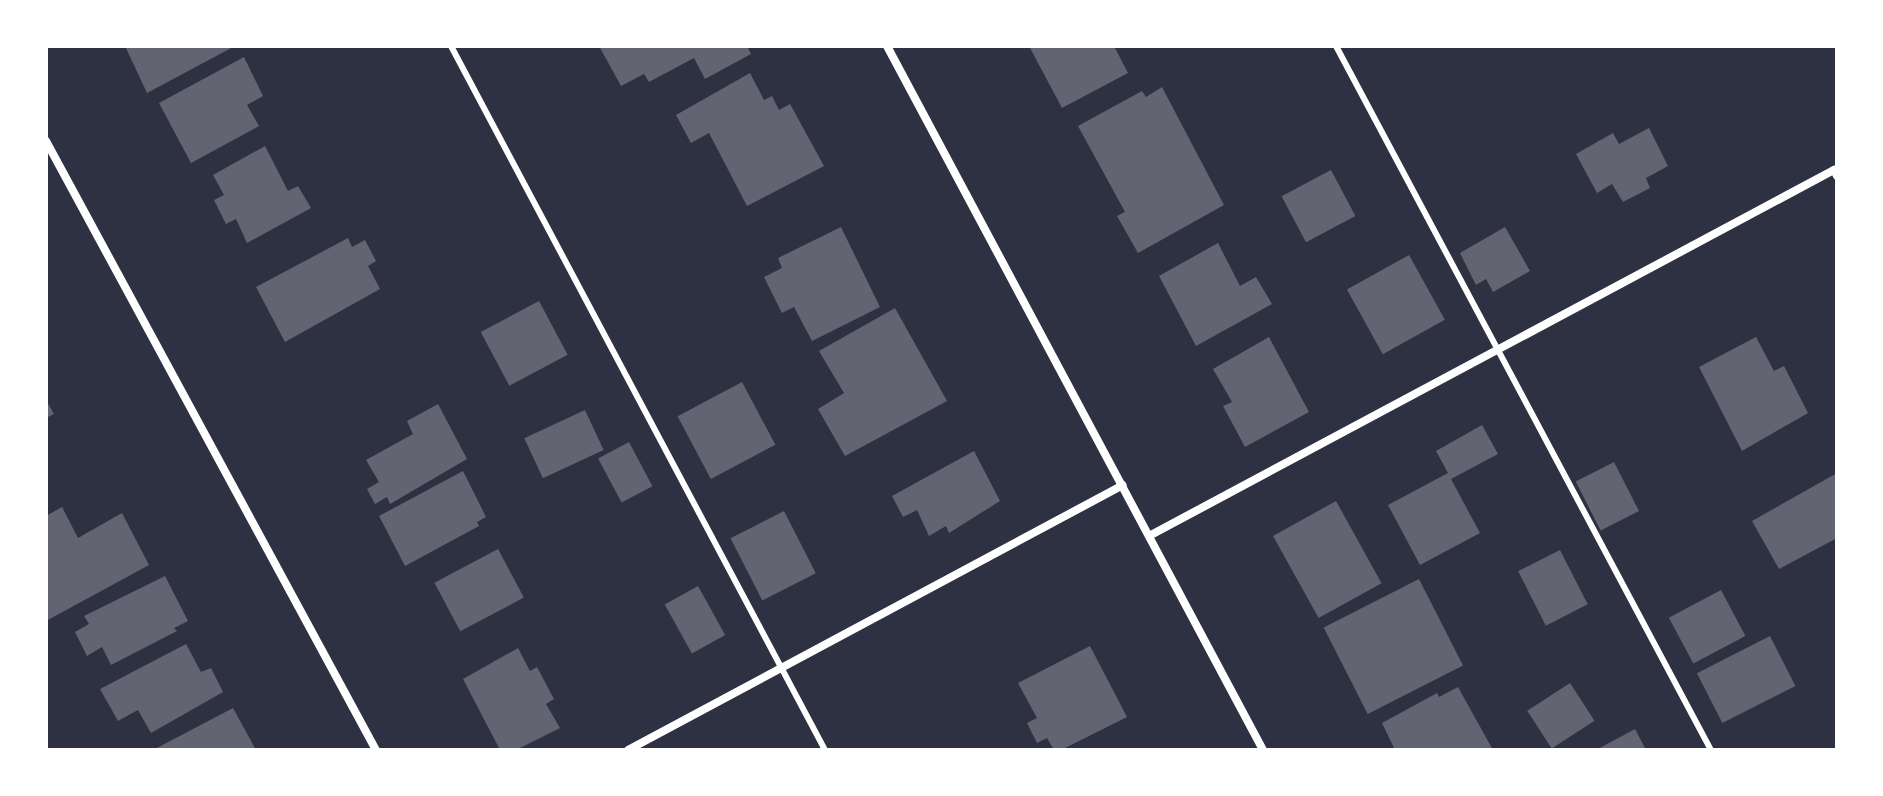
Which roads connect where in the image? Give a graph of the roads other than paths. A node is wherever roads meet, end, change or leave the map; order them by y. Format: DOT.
graph roads {
  1 [pos="451,46"];
  2 [pos="887,46"];
  3 [pos="1336,46"];
  4 [pos="46,141"];
  5 [pos="1836,173"];
  6 [pos="1497,349"];
  7 [pos="1123,485"];
  8 [pos="1149,536"];
  9 [pos="781,668"];
  10 [pos="376,750"];
  11 [pos="628,750"];
  12 [pos="825,750"];
  13 [pos="1263,750"];
  14 [pos="1711,750"];
  1 -- 9 [label="lane"];
  2 -- 7 [label="street"];
  3 -- 6 [label="lane"];
  4 -- 10 [label="street"];
  5 -- 6 [label="street"];
  6 -- 8 [label="street"];
  6 -- 14 [label="lane"];
  7 -- 8 [label="street"];
  7 -- 9 [label="street"];
  8 -- 13 [label="street"];
  9 -- 11 [label="street"];
  9 -- 12 [label="lane"];
}
